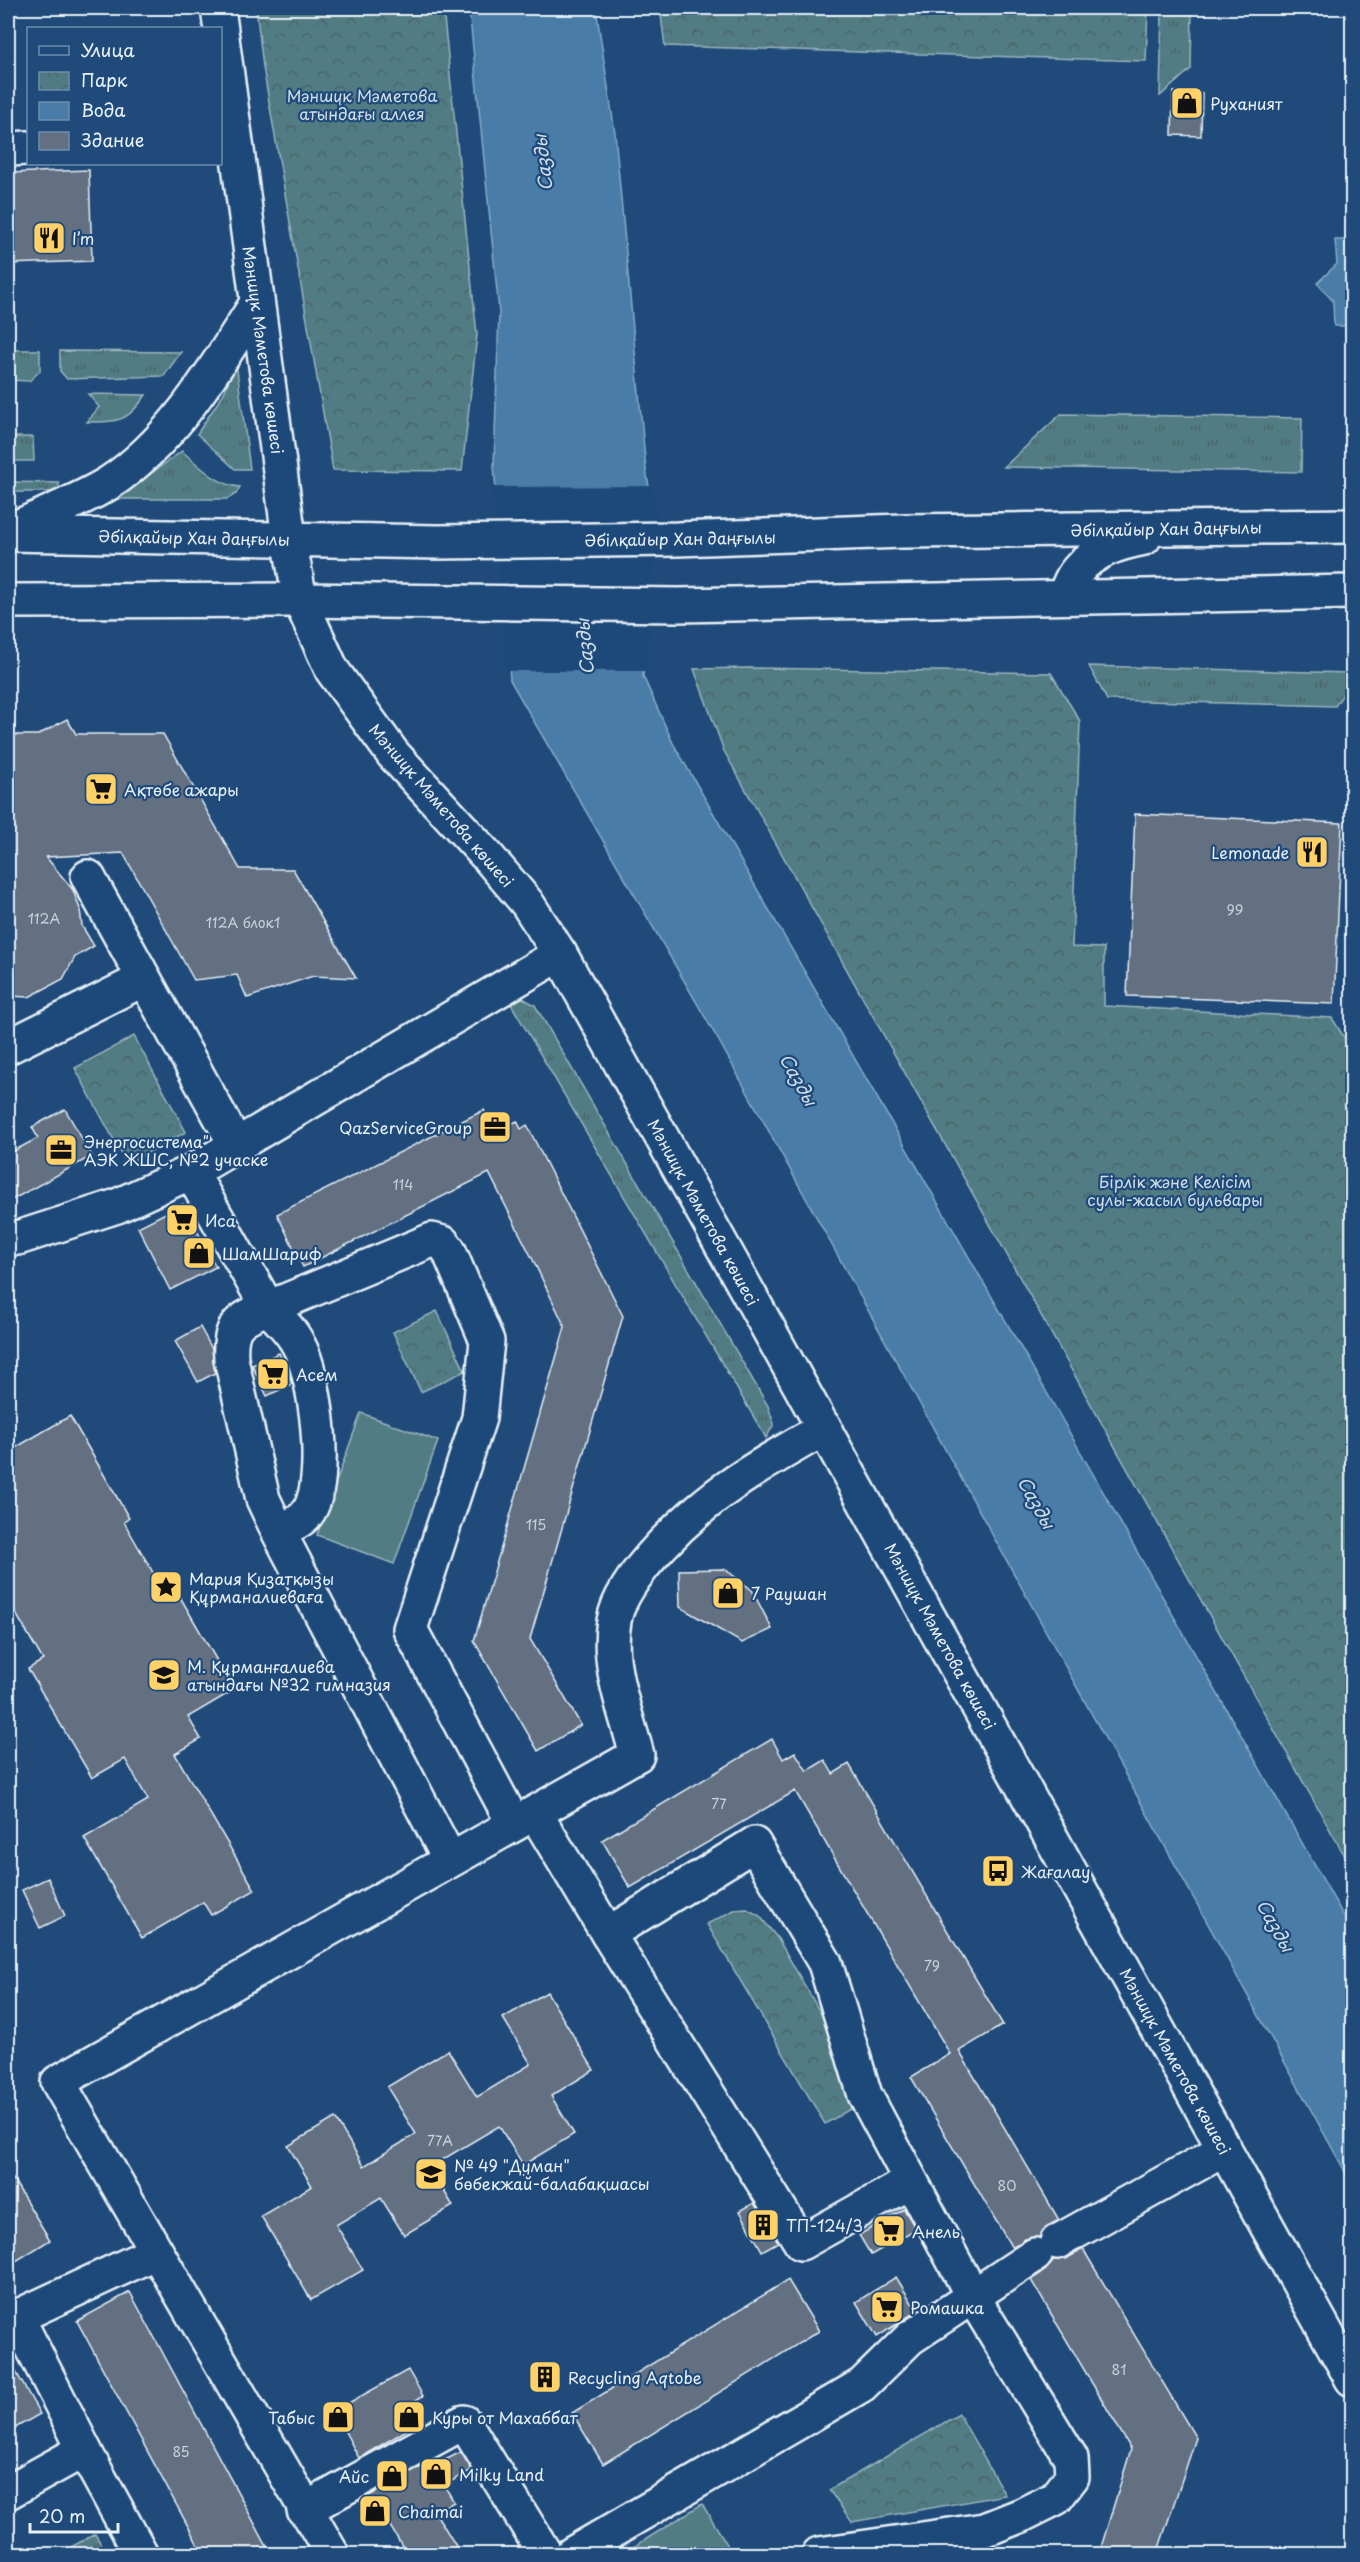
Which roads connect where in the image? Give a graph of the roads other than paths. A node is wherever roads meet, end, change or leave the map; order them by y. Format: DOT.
graph roads {
  1 [pos="218,8"];
  2 [pos="221,27"];
  3 [pos="222,38"];
  4 [pos="8,148"];
  5 [pos="27,148"];
  6 [pos="257,303"];
  7 [pos="1353,526"];
  8 [pos="1199,527"];
  9 [pos="8,533"];
  10 [pos="290,538"];
  11 [pos="1353,592"];
  12 [pos="1064,596"];
  13 [pos="300,600"];
  14 [pos="8,601"];
  15 [pos="88,877"];
  16 [pos="561,954"];
  17 [pos="144,979"];
  18 [pos="8,1047"];
  19 [pos="236,1145"];
  20 [pos="191,1172"];
  21 [pos="8,1238"];
  22 [pos="268,1308"];
  23 [pos="825,1428"];
  24 [pos="278,1532"];
  25 [pos="524,1819"];
  26 [pos="450,1860"];
  27 [pos="608,1934"];
  28 [pos="1225,2149"];
  29 [pos="910,2182"];
  30 [pos="156,2252"];
  31 [pos="973,2297"];
  32 [pos="12,2319"];
  33 [pos="1353,2379"];
  34 [pos="84,2450"];
  35 [pos="8,2492"];
  36 [pos="304,2510"];
  37 [pos="141,2554"];
  38 [pos="332,2554"];
  39 [pos="545,2554"];
  40 [pos="572,2554"];
  41 [pos="819,2554"];
  1 -- 2 [label="main road, Мәншүк Мәметова көшесі"];
  3 -- 6 [label="main road, Мәншүк Мәметова көшесі"];
  4 -- 5 [label="main road"];
  6 -- 9 [label="main road"];
  6 -- 10 [label="main road, Мәншүк Мәметова көшесі"];
  7 -- 8 [label="main road, Әбілқайыр Хан даңғылы"];
  8 -- 10 [label="main road, Әбілқайыр Хан даңғылы"];
  8 -- 12 [label="main road"];
  9 -- 10 [label="main road, Әбілқайыр Хан даңғылы"];
  10 -- 13 [label="main road, Мәншүк Мәметова көшесі"];
  11 -- 12 [label="main road"];
  12 -- 13 [label="main road"];
  13 -- 14 [label="main road"];
  13 -- 16 [label="main road, Мәншүк Мәметова көшесі"];
  15 -- 17 [label="main road"];
  16 -- 19 [label="main road"];
  16 -- 23 [label="main road, Мәншүк Мәметова көшесі"];
  17 -- 18 [label="main road"];
  17 -- 19 [label="main road"];
  19 -- 20 [label="main road"];
  20 -- 21 [label="main road"];
  20 -- 22 [label="main road"];
  22 -- 24 [label="main road"];
  22 -- 24 [label="main road"];
  22 -- 25 [label="main road"];
  23 -- 25 [label="main road"];
  23 -- 28 [label="main road, Мәншүк Мәметова көшесі"];
  24 -- 26 [label="main road"];
  25 -- 26 [label="main road"];
  25 -- 27 [label="main road"];
  26 -- 30 [label="main road"];
  27 -- 29 [label="main road"];
  27 -- 29 [label="main road"];
  28 -- 31 [label="main road"];
  28 -- 33 [label="main road, Мәншүк Мәметова көшесі"];
  29 -- 31 [label="main road"];
  30 -- 32 [label="main road"];
  30 -- 36 [label="main road"];
  31 -- 40 [label="main road"];
  31 -- 41 [label="main road"];
  32 -- 34 [label="main road"];
  34 -- 35 [label="main road"];
  34 -- 37 [label="main road"];
  36 -- 38 [label="main road"];
  36 -- 39 [label="main road"];
}
